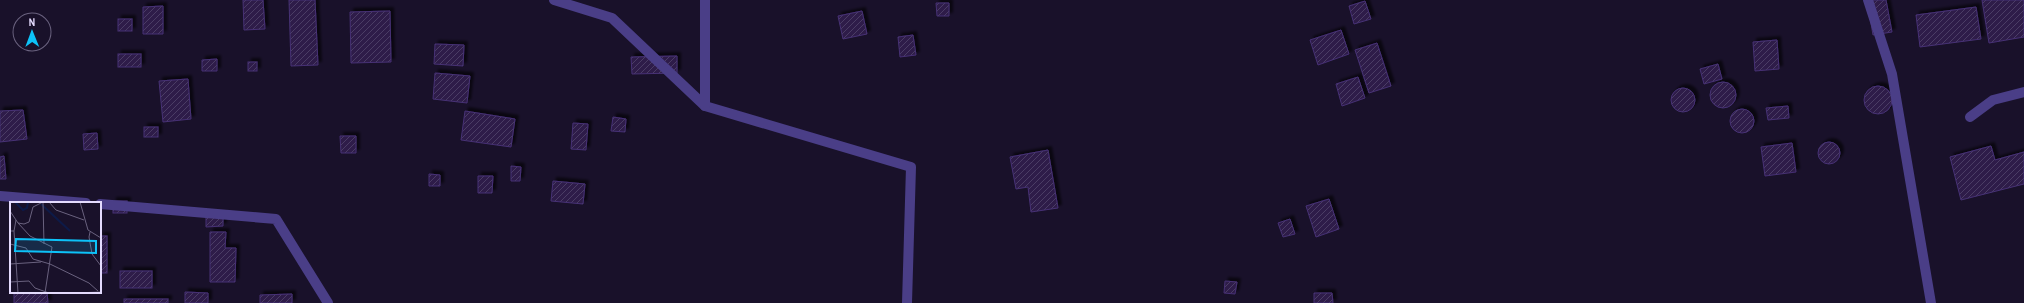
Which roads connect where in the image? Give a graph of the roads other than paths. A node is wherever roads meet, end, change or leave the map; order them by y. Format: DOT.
graph roads {
  1 [pos="554,0"];
  2 [pos="705,0"];
  3 [pos="1868,0"];
  4 [pos="2024,92"];
  5 [pos="706,106"];
  6 [pos="1970,117"];
  7 [pos="0,196"];
  8 [pos="74,202"];
  9 [pos="101,204"];
  10 [pos="328,303"];
  11 [pos="907,303"];
  12 [pos="1930,303"];
  1 -- 5 [label="street"];
  2 -- 5 [label="street"];
  3 -- 12 [label="street"];
  4 -- 6 [label="street"];
  5 -- 11 [label="street"];
  7 -- 8 [label="street"];
  9 -- 10 [label="street"];
}
